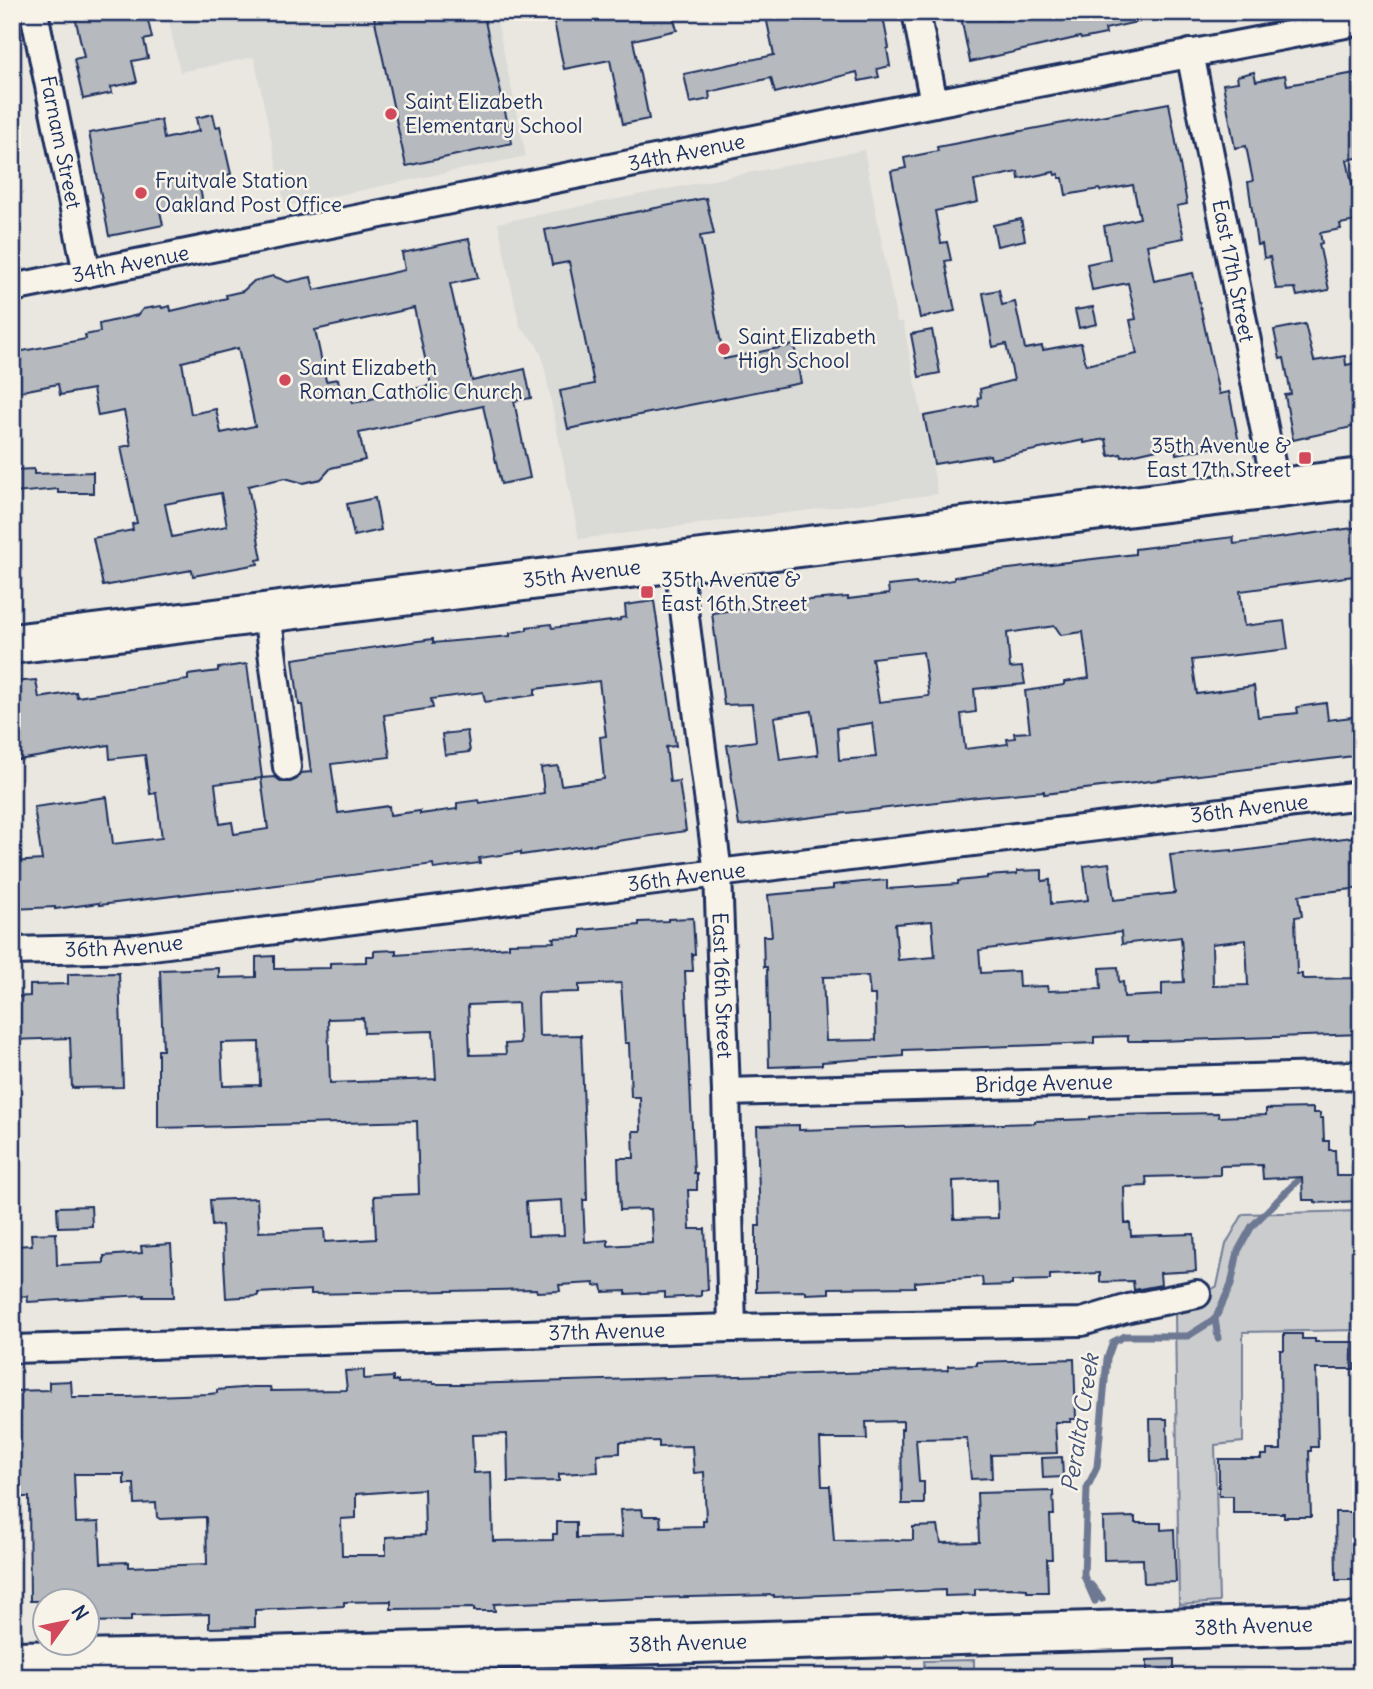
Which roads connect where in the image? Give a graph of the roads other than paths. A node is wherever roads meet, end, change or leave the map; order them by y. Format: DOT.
graph roads {
  1 [pos="34,12"];
  2 [pos="916,12"];
  3 [pos="1361,21"];
  4 [pos="1190,53"];
  5 [pos="934,103"];
  6 [pos="87,273"];
  7 [pos="12,288"];
  8 [pos="1361,478"];
  9 [pos="1276,488"];
  10 [pos="678,563"];
  11 [pos="267,613"];
  12 [pos="12,644"];
  13 [pos="287,767"];
  14 [pos="1361,795"];
  15 [pos="718,873"];
  16 [pos="12,951"];
  17 [pos="1361,1075"];
  18 [pos="726,1092"];
  19 [pos="1197,1294"];
  20 [pos="732,1328"];
  21 [pos="12,1349"];
  22 [pos="1361,1623"];
  23 [pos="12,1661"];
  1 -- 6 [label="street, Farnam Street"];
  2 -- 5 [label="street"];
  3 -- 4 [label="street, 34th Avenue"];
  4 -- 5 [label="street, 34th Avenue"];
  4 -- 9 [label="street, East 17th Street"];
  5 -- 6 [label="street, 34th Avenue"];
  6 -- 7 [label="street, 34th Avenue"];
  8 -- 9 [label="main road, 35th Avenue"];
  9 -- 10 [label="main road, 35th Avenue"];
  10 -- 11 [label="main road, 35th Avenue"];
  10 -- 15 [label="street, East 16th Street"];
  11 -- 12 [label="main road, 35th Avenue"];
  11 -- 13 [label="street"];
  14 -- 15 [label="street, 36th Avenue"];
  15 -- 16 [label="street, 36th Avenue"];
  15 -- 18 [label="street, East 16th Street"];
  17 -- 18 [label="street, Bridge Avenue"];
  18 -- 20 [label="street, East 16th Street"];
  19 -- 20 [label="street, 37th Avenue"];
  20 -- 21 [label="street, 37th Avenue"];
  22 -- 23 [label="main road, 38th Avenue"];
}
